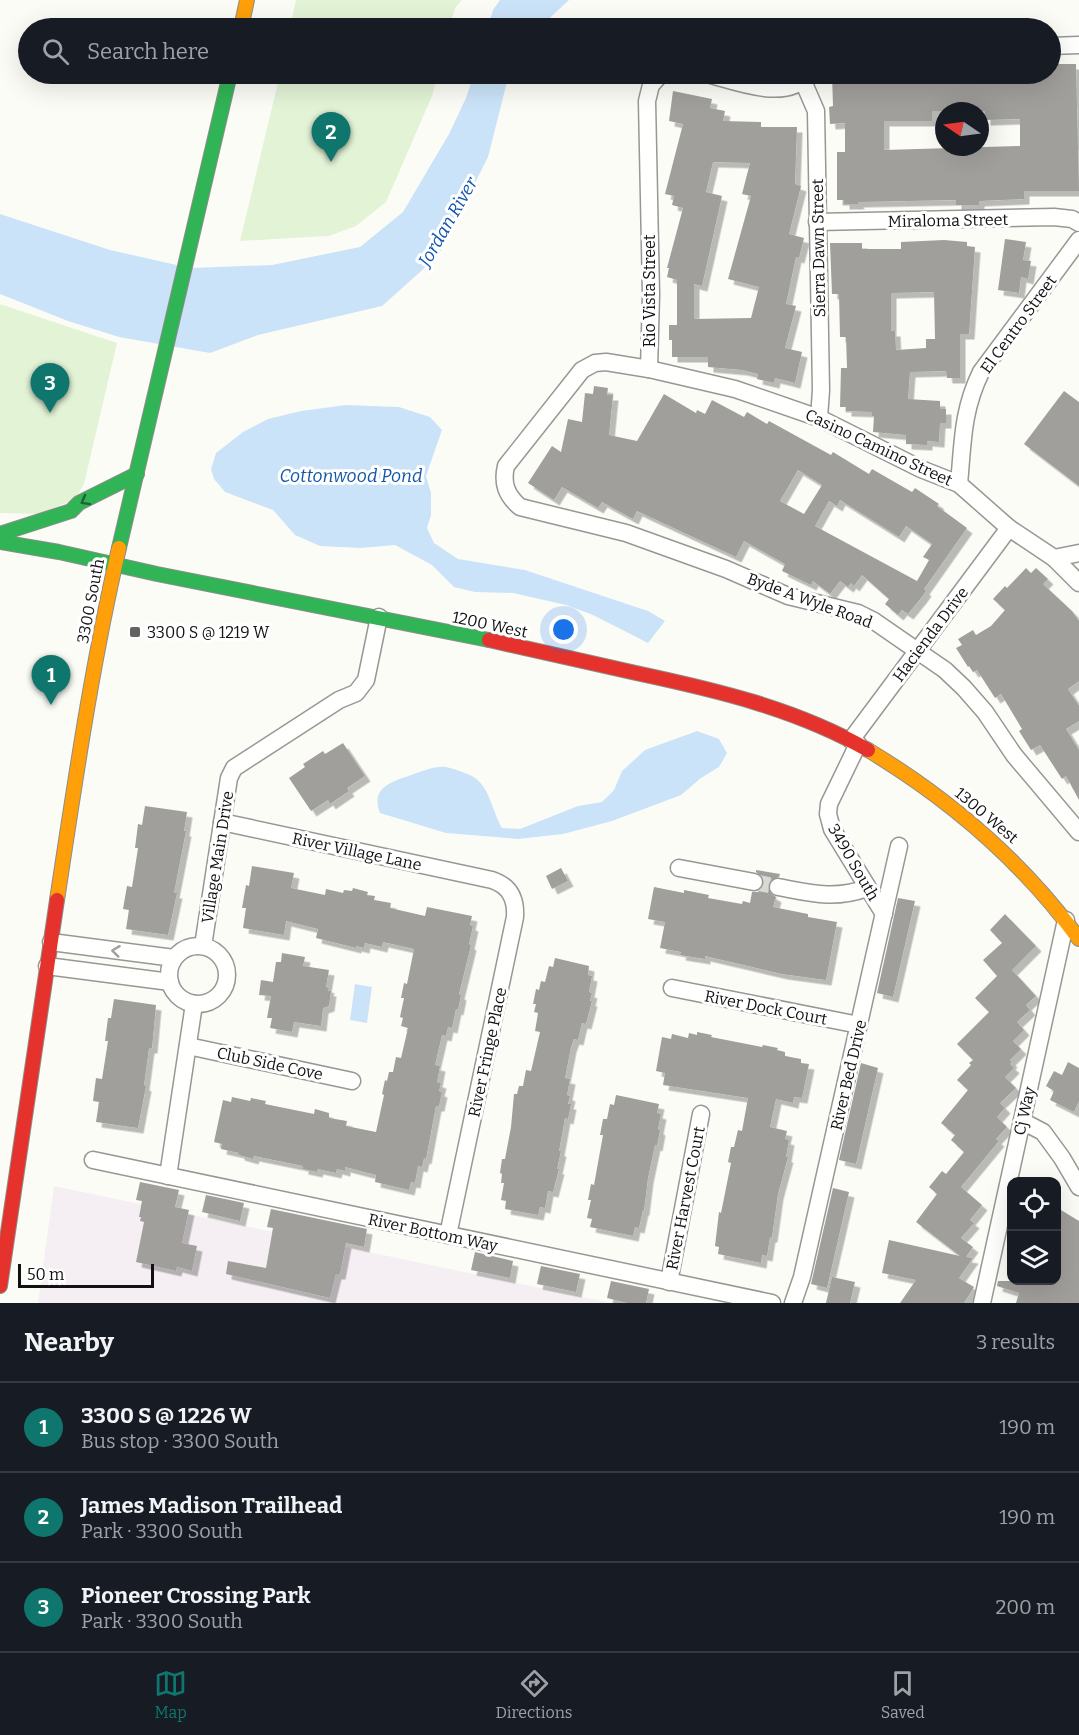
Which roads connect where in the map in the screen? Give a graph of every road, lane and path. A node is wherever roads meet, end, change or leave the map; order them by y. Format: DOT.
graph roads {
  1 [pos="247,0"];
  2 [pos="243,18"];
  3 [pos="1061,45"];
  4 [pos="1079,45"];
  5 [pos="228,84"];
  6 [pos="652,84"];
  7 [pos="751,84"];
  8 [pos="790,84"];
  9 [pos="807,84"];
  10 [pos="817,222"];
  11 [pos="1079,223"];
  12 [pos="1079,240"];
  13 [pos="649,369"];
  14 [pos="819,418"];
  15 [pos="137,474"];
  16 [pos="959,484"];
  17 [pos="506,489"];
  18 [pos="1009,528"];
  19 [pos="0,534"];
  20 [pos="0,542"];
  21 [pos="1079,553"];
  22 [pos="1054,558"];
  23 [pos="114,564"];
  24 [pos="1079,583"];
  25 [pos="379,617"];
  26 [pos="918,651"];
  27 [pos="855,742"];
  28 [pos="222,822"];
  29 [pos="1079,832"];
  30 [pos="900,846"];
  31 [pos="679,868"];
  32 [pos="492,880"];
  33 [pos="754,882"];
  34 [pos="778,887"];
  35 [pos="867,888"];
  36 [pos="884,914"];
  37 [pos="1066,920"];
  38 [pos="1079,939"];
  39 [pos="51,942"];
  40 [pos="203,946"];
  41 [pos="174,958"];
  42 [pos="47,966"];
  43 [pos="170,982"];
  44 [pos="672,988"];
  45 [pos="194,1004"];
  46 [pos="859,1025"];
  47 [pos="188,1046"];
  48 [pos="352,1081"];
  49 [pos="701,1114"];
  50 [pos="1022,1120"];
  51 [pos="93,1160"];
  52 [pos="168,1176"];
  53 [pos="1079,1187"];
  54 [pos="448,1235"];
  55 [pos="669,1282"];
  56 [pos="0,1286"];
  57 [pos="772,1303"];
  58 [pos="793,1303"];
  59 [pos="982,1303"];
  1 -- 2 [label="main road"];
  3 -- 4 [label="street"];
  5 -- 15 [label="main road, 3300 South"];
  6 -- 13 [label="street, Rio Vista Street"];
  7 -- 8 [label="street"];
  9 -- 10 [label="street, Sierra Dawn Street"];
  10 -- 11 [label="street, Miraloma Street"];
  10 -- 14 [label="street, Sierra Dawn Street"];
  12 -- 16 [label="street, El Centro Street"];
  13 -- 14 [label="street, Casino Camino Street"];
  13 -- 17 [label="street, Rio Vista Street"];
  14 -- 16 [label="street, Casino Camino Street"];
  15 -- 19 [label="main road, one-way"];
  15 -- 23 [label="main road, 3300 South"];
  16 -- 18 [label="street, Casino Camino Street"];
  17 -- 26 [label="street, Byde A Wyle Road"];
  18 -- 22 [label="street, Casino Camino Street"];
  18 -- 26 [label="street, Hacienda Drive"];
  20 -- 23 [label="main road, 1200 West"];
  21 -- 22 [label="street"];
  22 -- 24 [label="street, Casino Camino Street"];
  23 -- 25 [label="main road, 1200 West"];
  23 -- 39 [label="main road, 3300 South"];
  25 -- 27 [label="main road, 1200 West"];
  25 -- 28 [label="street, Village Main Drive"];
  26 -- 27 [label="street, Hacienda Drive"];
  26 -- 29 [label="street, Byde A Wyle Road"];
  27 -- 35 [label="street, 3490 South"];
  27 -- 37 [label="main road, 1300 West"];
  28 -- 32 [label="street, River Village Lane"];
  28 -- 40 [label="street, Village Main Drive"];
  30 -- 36 [label="street, River Bed Drive"];
  31 -- 33 [label="street"];
  32 -- 54 [label="street, River Fringe Place"];
  34 -- 35 [label="street"];
  35 -- 36 [label="street, 3490 South"];
  36 -- 46 [label="street, River Bed Drive"];
  37 -- 38 [label="main road, 1300 West"];
  37 -- 50 [label="street, Cj Way"];
  41 -- 39 [label="street, one-way"];
  39 -- 42 [label="main road, 3300 South"];
  40 -- 41 [label="street, Village Main Drive"];
  40 -- 45 [label="street, Village Main Drive"];
  41 -- 43 [label="street"];
  42 -- 43 [label="street"];
  42 -- 56 [label="main road, 3300 South"];
  43 -- 45 [label="street"];
  44 -- 46 [label="street, River Dock Court"];
  45 -- 47 [label="street"];
  46 -- 58 [label="street, River Bed Drive"];
  47 -- 48 [label="street, Club Side Cove"];
  47 -- 52 [label="street"];
  49 -- 55 [label="street, River Harvest Court"];
  50 -- 53 [label="street"];
  50 -- 59 [label="street, Cj Way"];
  51 -- 52 [label="street, River Bottom Way"];
  52 -- 54 [label="street, River Bottom Way"];
  54 -- 55 [label="street, River Bottom Way"];
  55 -- 57 [label="street, River Bottom Way"];
}
